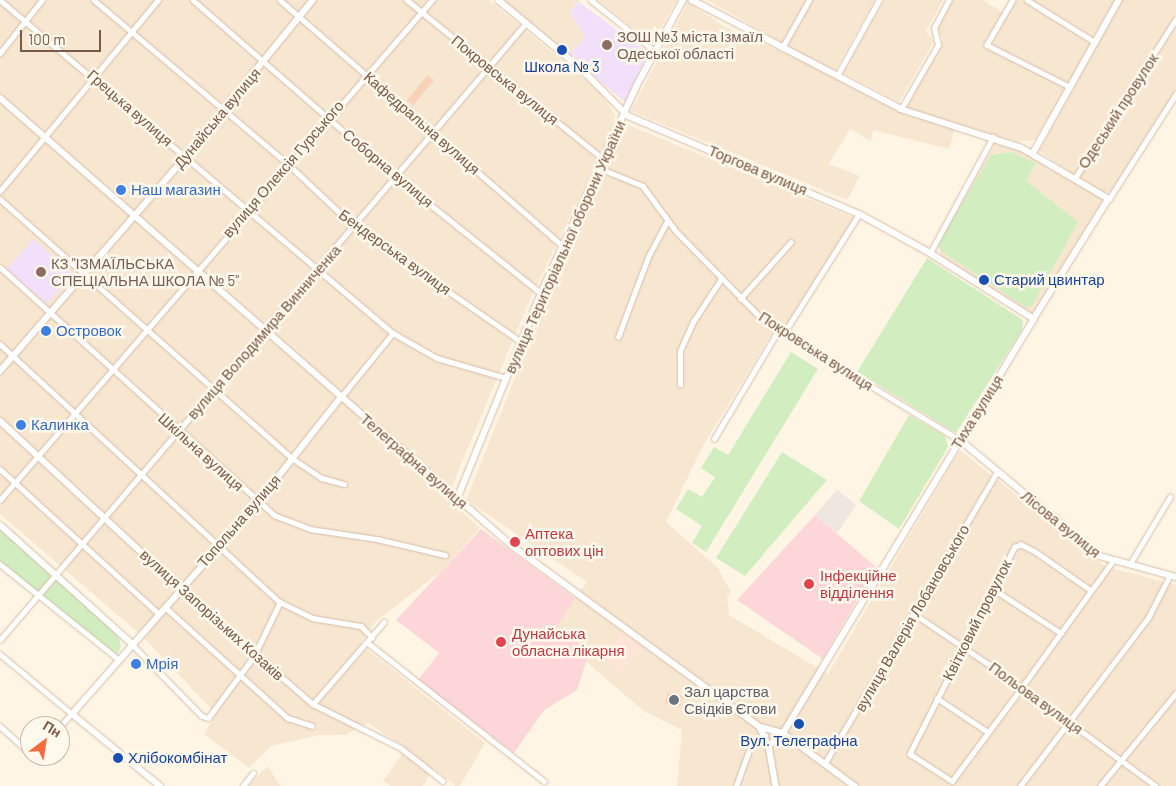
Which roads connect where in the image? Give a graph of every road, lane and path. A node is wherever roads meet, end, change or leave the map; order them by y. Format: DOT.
graph roads {
  1 [pos="0,0"];
  2 [pos="42,0"];
  3 [pos="94,0"];
  4 [pos="158,0"];
  5 [pos="193,0"];
  6 [pos="280,0"];
  7 [pos="313,0"];
  8 [pos="407,0"];
  9 [pos="432,0"];
  10 [pos="498,0"];
  11 [pos="591,0"];
  12 [pos="683,0"];
  13 [pos="692,0"];
  14 [pos="809,0"];
  15 [pos="879,0"];
  16 [pos="949,0"];
  17 [pos="1013,0"];
  18 [pos="1027,0"];
  19 [pos="1119,0"];
  20 [pos="422,12"];
  21 [pos="300,17"];
  22 [pos="1176,19"];
  23 [pos="25,21"];
  24 [pos="526,23"];
  25 [pos="132,31"];
  26 [pos="1096,42"];
  27 [pos="782,48"];
  28 [pos="654,51"];
  29 [pos="0,53"];
  30 [pos="264,61"];
  31 [pos="488,67"];
  32 [pos="365,74"];
  33 [pos="837,76"];
  34 [pos="94,78"];
  35 [pos="1070,87"];
  36 [pos="1176,94"];
  37 [pos="0,98"];
  38 [pos="225,109"];
  39 [pos="901,109"];
  40 [pos="624,113"];
  41 [pos="328,118"];
  42 [pos="432,132"];
  43 [pos="45,136"];
  44 [pos="993,138"];
  45 [pos="1033,153"];
  46 [pos="186,156"];
  47 [pos="603,159"];
  48 [pos="288,164"];
  49 [pos="599,168"];
  50 [pos="396,177"];
  51 [pos="1075,178"];
  52 [pos="0,191"];
  53 [pos="0,199"];
  54 [pos="1109,199"];
  55 [pos="248,209"];
  56 [pos="859,214"];
  57 [pos="134,216"];
  58 [pos="667,222"];
  59 [pos="354,226"];
  60 [pos="791,242"];
  61 [pos="563,246"];
  62 [pos="930,253"];
  63 [pos="0,267"];
  64 [pos="197,270"];
  65 [pos="86,271"];
  66 [pos="316,272"];
  67 [pos="721,279"];
  68 [pos="541,293"];
  69 [pos="740,298"];
  70 [pos="50,313"];
  71 [pos="1034,319"];
  72 [pos="148,327"];
  73 [pos="266,330"];
  74 [pos="778,331"];
  75 [pos="393,333"];
  76 [pos="618,337"];
  77 [pos="520,341"];
  78 [pos="0,344"];
  79 [pos="13,356"];
  80 [pos="0,371"];
  81 [pos="112,371"];
  82 [pos="506,378"];
  83 [pos="680,385"];
  84 [pos="217,388"];
  85 [pos="341,397"];
  86 [pos="76,412"];
  87 [pos="0,421"];
  88 [pos="178,432"];
  89 [pos="714,439"];
  90 [pos="960,440"];
  91 [pos="40,456"];
  92 [pos="292,458"];
  93 [pos="0,469"];
  94 [pos="997,472"];
  95 [pos="142,475"];
  96 [pos="16,483"];
  97 [pos="344,484"];
  98 [pos="1170,496"];
  99 [pos="457,499"];
  100 [pos="0,500"];
  101 [pos="258,502"];
  102 [pos="105,518"];
  103 [pos="0,526"];
  104 [pos="82,544"];
  105 [pos="219,545"];
  106 [pos="446,555"];
  107 [pos="1112,562"];
  108 [pos="0,564"];
  109 [pos="1130,564"];
  110 [pos="56,576"];
  111 [pos="1173,576"];
  112 [pos="181,589"];
  113 [pos="993,589"];
  114 [pos="1091,592"];
  115 [pos="41,595"];
  116 [pos="280,602"];
  117 [pos="165,606"];
  118 [pos="158,613"];
  119 [pos="913,614"];
  120 [pos="384,622"];
  121 [pos="1060,633"];
  122 [pos="372,637"];
  123 [pos="0,640"];
  124 [pos="131,643"];
  125 [pos="368,643"];
  126 [pos="963,648"];
  127 [pos="0,654"];
  128 [pos="254,656"];
  129 [pos="118,659"];
  130 [pos="240,675"];
  131 [pos="1022,687"];
  132 [pos="1176,693"];
  133 [pos="937,698"];
  134 [pos="313,704"];
  135 [pos="72,714"];
  136 [pos="1071,723"];
  137 [pos="0,726"];
  138 [pos="312,726"];
  139 [pos="760,727"];
  140 [pos="988,732"];
  141 [pos="783,733"];
  142 [pos="765,736"];
  143 [pos="20,744"];
  144 [pos="769,746"];
  145 [pos="1121,760"];
  146 [pos="825,763"];
  147 [pos="253,773"];
  148 [pos="443,781"];
  149 [pos="544,782"];
  150 [pos="160,786"];
  151 [pos="243,786"];
  152 [pos="736,786"];
  153 [pos="776,786"];
  154 [pos="855,786"];
  155 [pos="1020,786"];
  156 [pos="1100,786"];
  157 [pos="1156,786"];
  1 -- 23 [label="street, Грецька вулиця"];
  2 -- 23 [label="street"];
  3 -- 25 [label="street, Бендерська вулиця"];
  4 -- 25 [label="street"];
  5 -- 30 [label="street, Соборна вулиця"];
  6 -- 21 [label="street, Кафедральна вулиця"];
  7 -- 21 [label="main road, Дунайська вулиця"];
  8 -- 20 [label="street, Покровська вулиця"];
  9 -- 20 [label="street, вулиця Олексія Гурського"];
  10 -- 24 [label="main road, Торгова вулиця"];
  11 -- 28 [label="street"];
  12 -- 28 [label="street, вулиця Територіальної оборони України"];
  13 -- 27 [label="street"];
  14 -- 27 [label="street"];
  15 -- 33 [label="street"];
  16 -- 39 [label="street"];
  17 -- 35 [label="street"];
  18 -- 26 [label="street"];
  19 -- 26 [label="street"];
  20 -- 31 [label="street, Покровська вулиця"];
  20 -- 32 [label="street, вулиця Олексія Гурського"];
  21 -- 30 [label="main road, Дунайська вулиця"];
  21 -- 32 [label="street, Кафедральна вулиця"];
  22 -- 51 [label="street, Одеський провулок"];
  23 -- 29 [label="street"];
  23 -- 34 [label="street, Грецька вулиця"];
  24 -- 31 [label="street, вулиця Володимира Винниченка"];
  24 -- 40 [label="main road, Торгова вулиця"];
  25 -- 34 [label="street"];
  25 -- 38 [label="street, Бендерська вулиця"];
  26 -- 35 [label="street"];
  27 -- 33 [label="street"];
  28 -- 40 [label="street, вулиця Територіальної оборони України"];
  30 -- 38 [label="main road, Дунайська вулиця"];
  30 -- 41 [label="street, Соборна вулиця"];
  31 -- 42 [label="street, вулиця Володимира Винниченка"];
  31 -- 47 [label="street, Покровська вулиця"];
  32 -- 41 [label="street, вулиця Олексія Гурського"];
  32 -- 42 [label="street, Кафедральна вулиця"];
  33 -- 39 [label="street"];
  34 -- 43 [label="street"];
  34 -- 46 [label="street, Грецька вулиця"];
  35 -- 45 [label="street"];
  36 -- 54 [label="street, Тиха вулиця"];
  37 -- 43 [label="main road, Телеграфна вулиця"];
  38 -- 46 [label="main road, Дунайська вулиця"];
  38 -- 48 [label="street, Бендерська вулиця"];
  39 -- 44 [label="street"];
  40 -- 47 [label="street, вулиця Територіальної оборони України"];
  40 -- 56 [label="main road, Торгова вулиця"];
  41 -- 48 [label="street, вулиця Олексія Гурського"];
  41 -- 50 [label="street, Соборна вулиця"];
  42 -- 50 [label="street, вулиця Володимира Винниченка"];
  42 -- 61 [label="street, Кафедральна вулиця"];
  43 -- 52 [label="street"];
  43 -- 57 [label="main road, Телеграфна вулиця"];
  44 -- 45 [label="street"];
  44 -- 62 [label="street"];
  45 -- 51 [label="street"];
  46 -- 55 [label="street, Грецька вулиця"];
  46 -- 57 [label="main road, Дунайська вулиця"];
  47 -- 49 [label="street, вулиця Територіальної оборони України"];
  48 -- 55 [label="street, вулиця Олексія Гурського"];
  48 -- 59 [label="street, Бендерська вулиця"];
  49 -- 58 [label="street, Покровська вулиця"];
  49 -- 61 [label="street, вулиця Територіальної оборони України"];
  50 -- 59 [label="street, вулиця Володимира Винниченка"];
  50 -- 68 [label="street, Соборна вулиця"];
  51 -- 54 [label="street"];
  53 -- 65 [label="street"];
  54 -- 71 [label="street, Тиха вулиця"];
  55 -- 64 [label="street, вулиця Олексія Гурського"];
  55 -- 66 [label="street, Грецька вулиця"];
  56 -- 62 [label="main road, Торгова вулиця"];
  56 -- 74 [label="street"];
  57 -- 64 [label="main road, Телеграфна вулиця"];
  57 -- 65 [label="main road, Дунайська вулиця"];
  58 -- 67 [label="street, Покровська вулиця"];
  58 -- 76 [label="street"];
  59 -- 66 [label="street, вулиця Володимира Винниченка"];
  59 -- 77 [label="street, Бендерська вулиця"];
  60 -- 69 [label="street"];
  61 -- 68 [label="street, вулиця Територіальної оборони України"];
  62 -- 71 [label="main road, Торгова вулиця"];
  63 -- 70 [label="street, Шкільна вулиця"];
  64 -- 72 [label="street, вулиця Олексія Гурського"];
  64 -- 73 [label="main road, Телеграфна вулиця"];
  65 -- 70 [label="main road, Дунайська вулиця"];
  65 -- 72 [label="street"];
  66 -- 73 [label="street, вулиця Володимира Винниченка"];
  66 -- 75 [label="street, Грецька вулиця"];
  67 -- 69 [label="street, Покровська вулиця"];
  67 -- 83 [label="street"];
  68 -- 77 [label="street, вулиця Територіальної оборони України"];
  69 -- 74 [label="street, Покровська вулиця"];
  70 -- 79 [label="main road, Дунайська вулиця"];
  70 -- 81 [label="street, Шкільна вулиця"];
  71 -- 90 [label="main road, Тиха вулиця"];
  72 -- 81 [label="street, вулиця Олексія Гурського"];
  72 -- 84 [label="street"];
  73 -- 84 [label="street, вулиця Володимира Винниченка"];
  73 -- 85 [label="main road, Телеграфна вулиця"];
  74 -- 89 [label="street"];
  74 -- 90 [label="street, Покровська вулиця"];
  75 -- 82 [label="street, Грецька вулиця"];
  75 -- 85 [label="street, Топольна вулиця"];
  77 -- 82 [label="street, вулиця Територіальної оборони України"];
  78 -- 79 [label="street"];
  79 -- 80 [label="main road, Дунайська вулиця"];
  79 -- 86 [label="street"];
  81 -- 86 [label="street, вулиця Олексія Гурського"];
  81 -- 88 [label="street, Шкільна вулиця"];
  82 -- 99 [label="street, вулиця Територіальної оборони України"];
  84 -- 88 [label="street, вулиця Володимира Винниченка"];
  84 -- 92 [label="street"];
  85 -- 92 [label="main road, Топольна вулиця"];
  85 -- 99 [label="main road, Телеграфна вулиця"];
  86 -- 91 [label="street, вулиця Олексія Гурського"];
  86 -- 95 [label="street"];
  87 -- 91 [label="main road, вулиця Запорізьких Козаків"];
  88 -- 95 [label="street, вулиця Володимира Винниченка"];
  88 -- 101 [label="street, Шкільна вулиця"];
  90 -- 94 [label="main road, Лісова вулиця"];
  90 -- 141 [label="main road, Тиха вулиця"];
  91 -- 96 [label="street, вулиця Олексія Гурського"];
  91 -- 102 [label="main road, вулиця Запорізьких Козаків"];
  92 -- 97 [label="street"];
  92 -- 101 [label="main road, Топольна вулиця"];
  93 -- 96 [label="street"];
  94 -- 107 [label="main road, Лісова вулиця"];
  94 -- 119 [label="street, вулиця Валерія Лобановського"];
  95 -- 102 [label="street, вулиця Володимира Винниченка"];
  95 -- 105 [label="street"];
  96 -- 100 [label="street, вулиця Олексія Гурського"];
  96 -- 104 [label="street"];
  98 -- 109 [label="street"];
  99 -- 139 [label="main road, Телеграфна вулиця"];
  101 -- 105 [label="main road, Топольна вулиця"];
  101 -- 106 [label="street, Шкільна вулиця"];
  102 -- 104 [label="street, вулиця Володимира Винниченка"];
  102 -- 112 [label="main road, вулиця Запорізьких Козаків"];
  103 -- 110 [label="main road"];
  104 -- 110 [label="street, вулиця Володимира Винниченка"];
  104 -- 118 [label="street"];
  105 -- 112 [label="main road, Топольна вулиця"];
  105 -- 116 [label="street"];
  107 -- 109 [label="main road, Лісова вулиця"];
  107 -- 114 [label="street"];
  108 -- 115 [label="street"];
  109 -- 111 [label="main road, Лісова вулиця"];
  110 -- 115 [label="street, вулиця Володимира Винниченка"];
  110 -- 124 [label="main road"];
  111 -- 136 [label="street"];
  112 -- 117 [label="main road, Топольна вулиця"];
  112 -- 128 [label="street, вулиця Запорізьких Козаків"];
  113 -- 114 [label="street, Квітковий провулок"];
  113 -- 121 [label="street"];
  113 -- 126 [label="street, Квітковий провулок"];
  114 -- 121 [label="street"];
  115 -- 123 [label="street, вулиця Володимира Винниченка"];
  115 -- 129 [label="street"];
  116 -- 122 [label="street"];
  116 -- 128 [label="street"];
  117 -- 118 [label="main road, Топольна вулиця"];
  117 -- 130 [label="street"];
  118 -- 124 [label="main road, Топольна вулиця"];
  119 -- 126 [label="street, Польова вулиця"];
  119 -- 146 [label="street, вулиця Валерія Лобановського"];
  120 -- 122 [label="street"];
  121 -- 131 [label="street"];
  122 -- 125 [label="street"];
  124 -- 129 [label="main road, Топольна вулиця"];
  124 -- 130 [label="street"];
  125 -- 134 [label="street"];
  125 -- 149 [label="street"];
  126 -- 131 [label="street, Польова вулиця"];
  126 -- 133 [label="street, Квітковий провулок"];
  127 -- 135 [label="street"];
  128 -- 130 [label="street"];
  128 -- 134 [label="street, вулиця Запорізьких Козаків"];
  129 -- 135 [label="main road, Топольна вулиця"];
  130 -- 138 [label="street"];
  131 -- 136 [label="street, Польова вулиця"];
  131 -- 140 [label="street"];
  132 -- 145 [label="street"];
  133 -- 140 [label="street, Квітковий провулок"];
  133 -- 140 [label="street, Квітковий провулок"];
  134 -- 148 [label="street, вулиця Запорізьких Козаків"];
  135 -- 150 [label="main road"];
  136 -- 145 [label="street, Польова вулиця"];
  136 -- 155 [label="street"];
  137 -- 143 [label="street"];
  139 -- 141 [label="main road, Телеграфна вулиця"];
  139 -- 142 [label="street"];
  141 -- 144 [label="street"];
  141 -- 146 [label="street, Телеграфна вулиця"];
  142 -- 144 [label="street"];
  142 -- 152 [label="street"];
  144 -- 153 [label="street"];
  145 -- 156 [label="street"];
  145 -- 157 [label="street, Польова вулиця"];
  146 -- 154 [label="street, Телеграфна вулиця"];
  147 -- 151 [label="street"];
}
